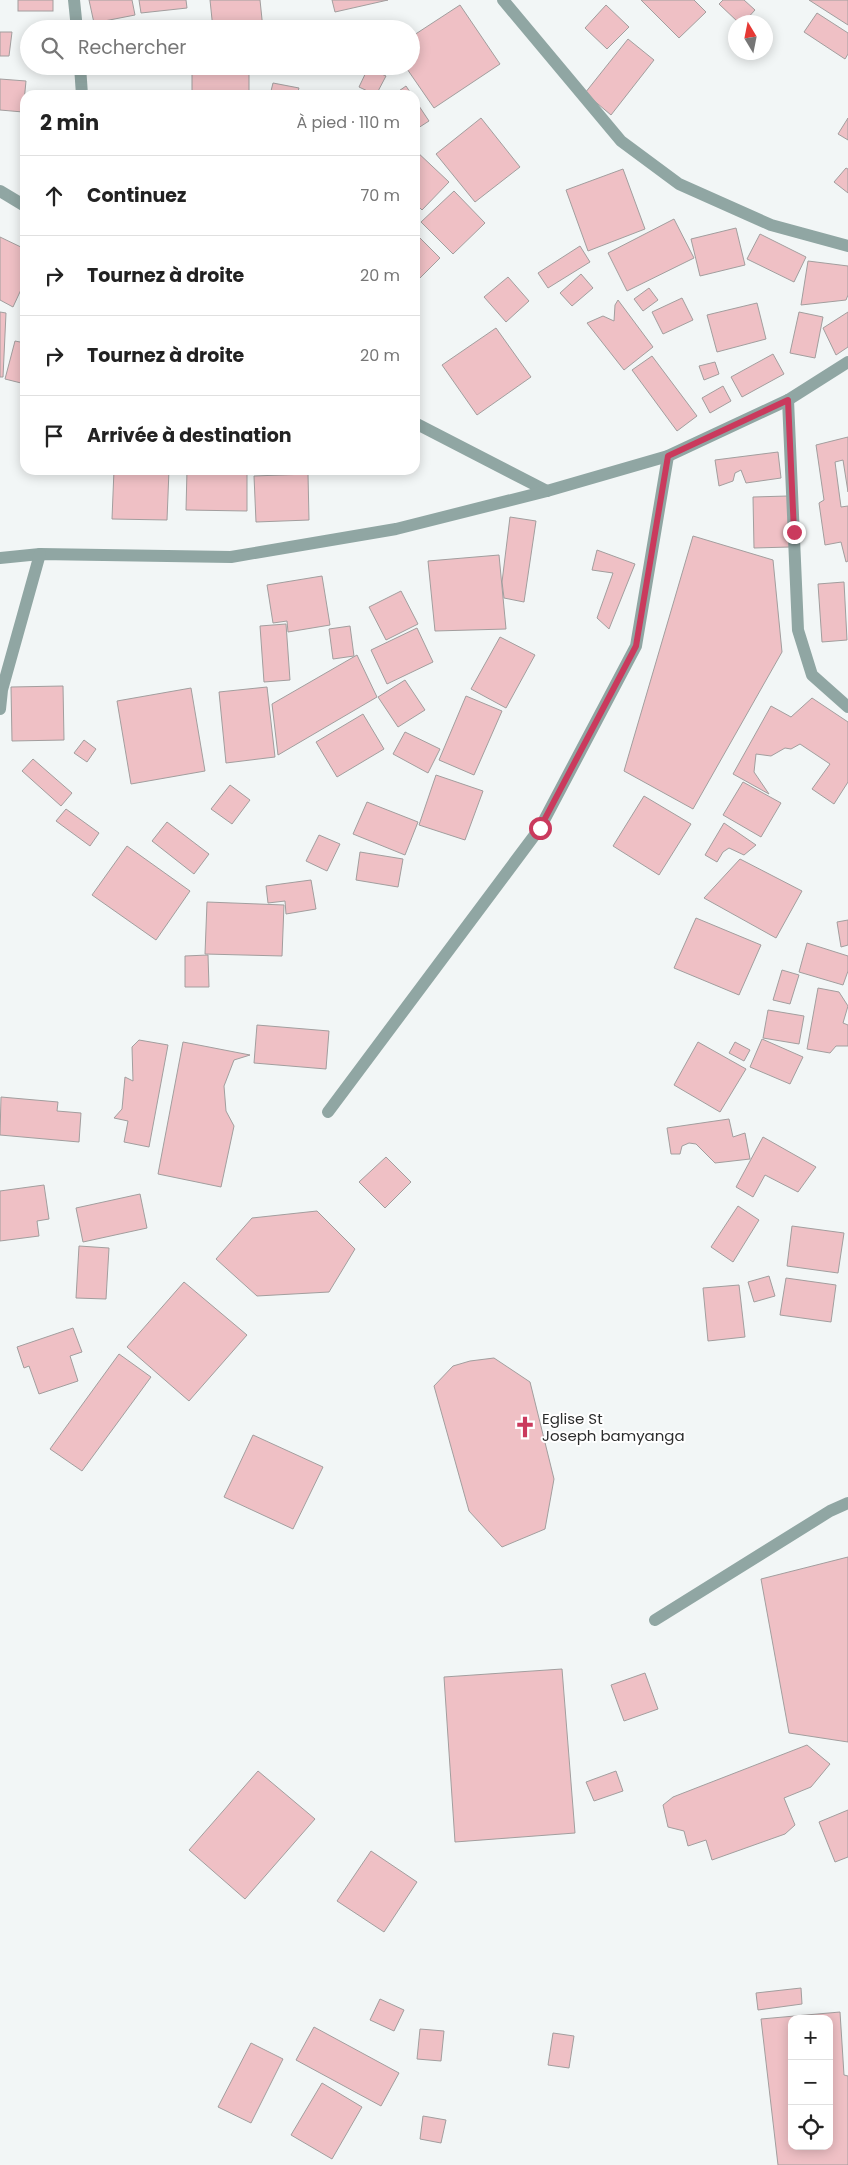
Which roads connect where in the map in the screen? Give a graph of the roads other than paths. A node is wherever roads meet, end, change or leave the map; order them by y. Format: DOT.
graph roads {
  1 [pos="74,0"];
  2 [pos="503,0"];
  3 [pos="76,20"];
  4 [pos="81,75"];
  5 [pos="82,90"];
  6 [pos="0,191"];
  7 [pos="20,203"];
  8 [pos="848,246"];
  9 [pos="848,362"];
  10 [pos="788,400"];
  11 [pos="420,426"];
  12 [pos="668,456"];
  13 [pos="547,491"];
  14 [pos="40,554"];
  15 [pos="0,558"];
  16 [pos="848,708"];
  17 [pos="0,709"];
  18 [pos="328,1112"];
  19 [pos="848,1503"];
  20 [pos="655,1620"];
  1 -- 3 [label="street"];
  2 -- 8 [label="street"];
  4 -- 5 [label="street"];
  6 -- 7 [label="street"];
  9 -- 10 [label="street"];
  10 -- 12 [label="street"];
  10 -- 16 [label="street"];
  11 -- 13 [label="street"];
  12 -- 13 [label="street"];
  12 -- 18 [label="street"];
  13 -- 14 [label="street"];
  14 -- 15 [label="street"];
  14 -- 17 [label="street"];
  19 -- 20 [label="street"];
}
